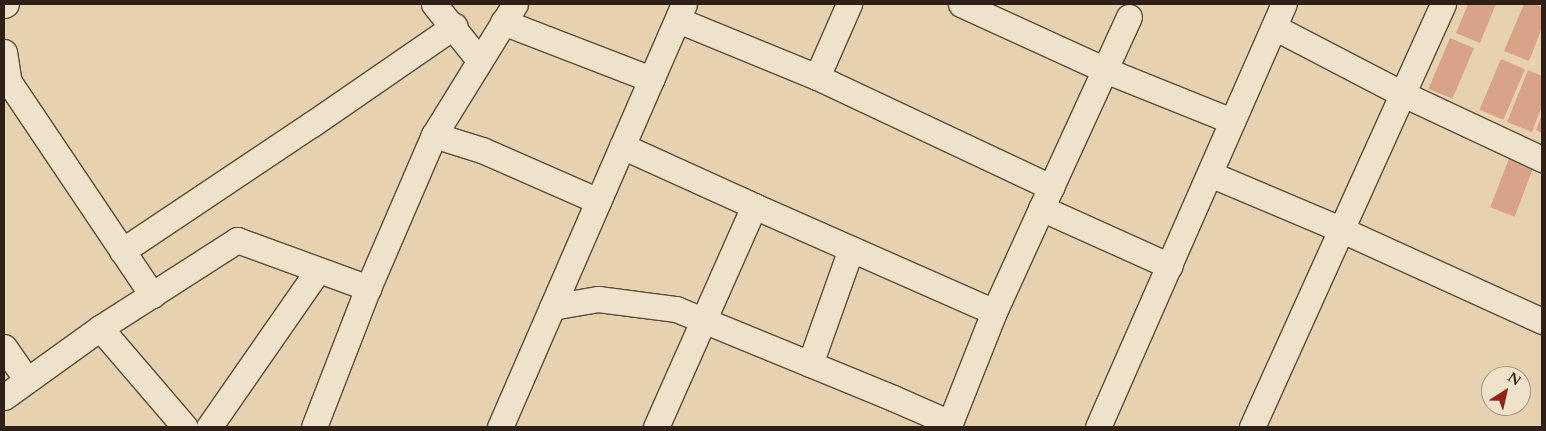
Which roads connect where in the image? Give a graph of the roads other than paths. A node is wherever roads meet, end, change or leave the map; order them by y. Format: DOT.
graph roads {
  1 [pos="434,4"];
  2 [pos="849,4"];
  3 [pos="962,4"];
  4 [pos="1284,4"];
  5 [pos="1443,4"];
  6 [pos="681,12"];
  7 [pos="509,13"];
  8 [pos="1129,17"];
  9 [pos="454,26"];
  10 [pos="1274,27"];
  11 [pos="4,52"];
  12 [pos="479,60"];
  13 [pos="1105,70"];
  14 [pos="817,77"];
  15 [pos="651,79"];
  16 [pos="6,81"];
  17 [pos="1401,93"];
  18 [pos="1232,121"];
  19 [pos="434,135"];
  20 [pos="622,146"];
  21 [pos="1542,159"];
  22 [pos="1210,174"];
  23 [pos="1046,198"];
  24 [pos="598,201"];
  25 [pos="754,206"];
  26 [pos="1340,229"];
  27 [pos="851,249"];
  28 [pos="122,251"];
  29 [pos="1170,266"];
  30 [pos="318,270"];
  31 [pos="368,288"];
  32 [pos="152,294"];
  33 [pos="552,307"];
  34 [pos="994,312"];
  35 [pos="1542,321"];
  36 [pos="703,322"];
  37 [pos="100,328"];
  38 [pos="4,347"];
  39 [pos="810,364"];
  40 [pos="27,380"];
  41 [pos="4,397"];
  42 [pos="954,425"];
  43 [pos="185,427"];
  44 [pos="209,427"];
  45 [pos="314,427"];
  46 [pos="500,427"];
  47 [pos="656,427"];
  48 [pos="1098,427"];
  49 [pos="1252,427"];
  1 -- 9 [label="street"];
  2 -- 14 [label="street"];
  3 -- 13 [label="street"];
  4 -- 10 [label="street"];
  5 -- 17 [label="street"];
  6 -- 14 [label="street"];
  6 -- 15 [label="street"];
  7 -- 12 [label="street"];
  7 -- 15 [label="street"];
  8 -- 13 [label="street"];
  9 -- 12 [label="street"];
  9 -- 28 [label="street"];
  10 -- 17 [label="street"];
  10 -- 18 [label="street"];
  11 -- 16 [label="street"];
  12 -- 19 [label="street"];
  13 -- 18 [label="street"];
  13 -- 23 [label="street"];
  14 -- 23 [label="street"];
  15 -- 20 [label="street"];
  16 -- 28 [label="street"];
  17 -- 21 [label="street"];
  17 -- 26 [label="street"];
  18 -- 22 [label="street"];
  19 -- 24 [label="street"];
  19 -- 31 [label="street"];
  20 -- 24 [label="street"];
  20 -- 25 [label="street"];
  22 -- 26 [label="street"];
  22 -- 29 [label="street"];
  23 -- 29 [label="street"];
  23 -- 34 [label="street"];
  24 -- 33 [label="street"];
  25 -- 27 [label="street"];
  25 -- 36 [label="street"];
  26 -- 35 [label="street"];
  26 -- 49 [label="street"];
  27 -- 34 [label="street"];
  27 -- 39 [label="street"];
  28 -- 32 [label="street"];
  29 -- 48 [label="street"];
  30 -- 31 [label="street"];
  30 -- 32 [label="street"];
  30 -- 44 [label="street"];
  31 -- 45 [label="street"];
  32 -- 37 [label="street"];
  33 -- 36 [label="street"];
  33 -- 46 [label="street"];
  34 -- 42 [label="street"];
  36 -- 39 [label="street"];
  36 -- 47 [label="street"];
  37 -- 40 [label="street"];
  37 -- 43 [label="street"];
  38 -- 40 [label="street"];
  39 -- 42 [label="street"];
  40 -- 41 [label="street"];
}
